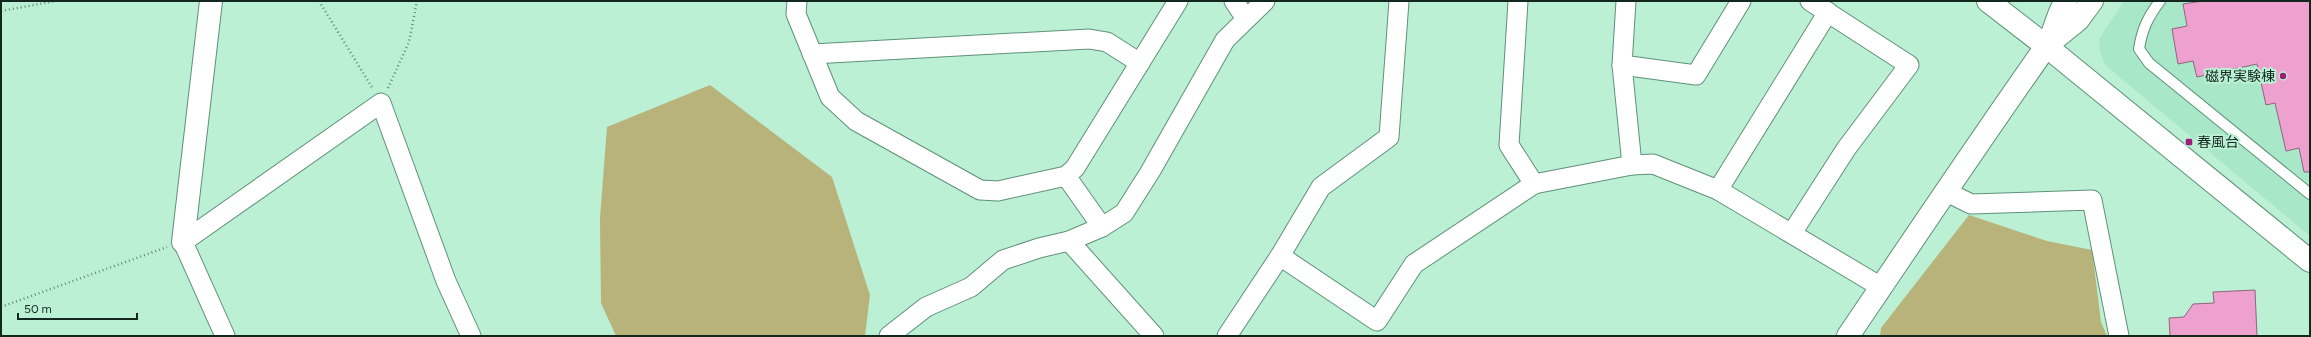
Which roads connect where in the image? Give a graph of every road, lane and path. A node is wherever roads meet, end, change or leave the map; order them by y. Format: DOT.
graph roads {
  1 [pos="56,1"];
  2 [pos="211,1"];
  3 [pos="319,1"];
  4 [pos="417,1"];
  5 [pos="797,1"];
  6 [pos="1178,1"];
  7 [pos="1234,1"];
  8 [pos="1265,1"];
  9 [pos="1399,1"];
  10 [pos="1518,1"];
  11 [pos="1626,1"];
  12 [pos="1741,1"];
  13 [pos="1810,1"];
  14 [pos="1988,1"];
  15 [pos="2066,1"];
  16 [pos="2092,1"];
  17 [pos="2160,1"];
  18 [pos="1,11"];
  19 [pos="1828,12"];
  20 [pos="1246,19"];
  21 [pos="2046,46"];
  22 [pos="812,54"];
  23 [pos="1140,63"];
  24 [pos="1622,65"];
  25 [pos="381,103"];
  26 [pos="1632,165"];
  27 [pos="1066,176"];
  28 [pos="1534,184"];
  29 [pos="1718,190"];
  30 [pos="1945,191"];
  31 [pos="2310,194"];
  32 [pos="1102,227"];
  33 [pos="1792,233"];
  34 [pos="1069,241"];
  35 [pos="183,242"];
  36 [pos="1280,256"];
  37 [pos="2310,261"];
  38 [pos="1881,287"];
  39 [pos="1,307"];
  40 [pos="225,336"];
  41 [pos="471,336"];
  42 [pos="889,336"];
  43 [pos="1154,336"];
  44 [pos="1227,336"];
  45 [pos="1848,336"];
  46 [pos="2119,336"];
  1 -- 18 [label="path"];
  2 -- 35 [label="street"];
  3 -- 25 [label="path"];
  4 -- 25 [label="path"];
  5 -- 22 [label="street"];
  6 -- 23 [label="street"];
  7 -- 20 [label="street"];
  8 -- 20 [label="street"];
  9 -- 36 [label="street"];
  10 -- 28 [label="street"];
  11 -- 24 [label="street"];
  12 -- 24 [label="street"];
  13 -- 19 [label="street"];
  14 -- 21 [label="street"];
  15 -- 21 [label="street"];
  16 -- 21 [label="street"];
  17 -- 31 [label="lane"];
  19 -- 29 [label="street"];
  19 -- 33 [label="street"];
  20 -- 32 [label="street"];
  21 -- 30 [label="street"];
  21 -- 37 [label="street"];
  22 -- 23 [label="street"];
  22 -- 27 [label="street"];
  23 -- 27 [label="street"];
  24 -- 26 [label="street"];
  25 -- 35 [label="street"];
  25 -- 41 [label="street"];
  26 -- 28 [label="street"];
  26 -- 29 [label="street"];
  27 -- 32 [label="street"];
  28 -- 36 [label="street"];
  29 -- 33 [label="street"];
  30 -- 38 [label="street"];
  30 -- 46 [label="street"];
  32 -- 34 [label="street"];
  33 -- 38 [label="street"];
  34 -- 42 [label="street"];
  34 -- 43 [label="street"];
  35 -- 39 [label="path"];
  35 -- 40 [label="street"];
  36 -- 44 [label="street"];
  38 -- 45 [label="street"];
}
